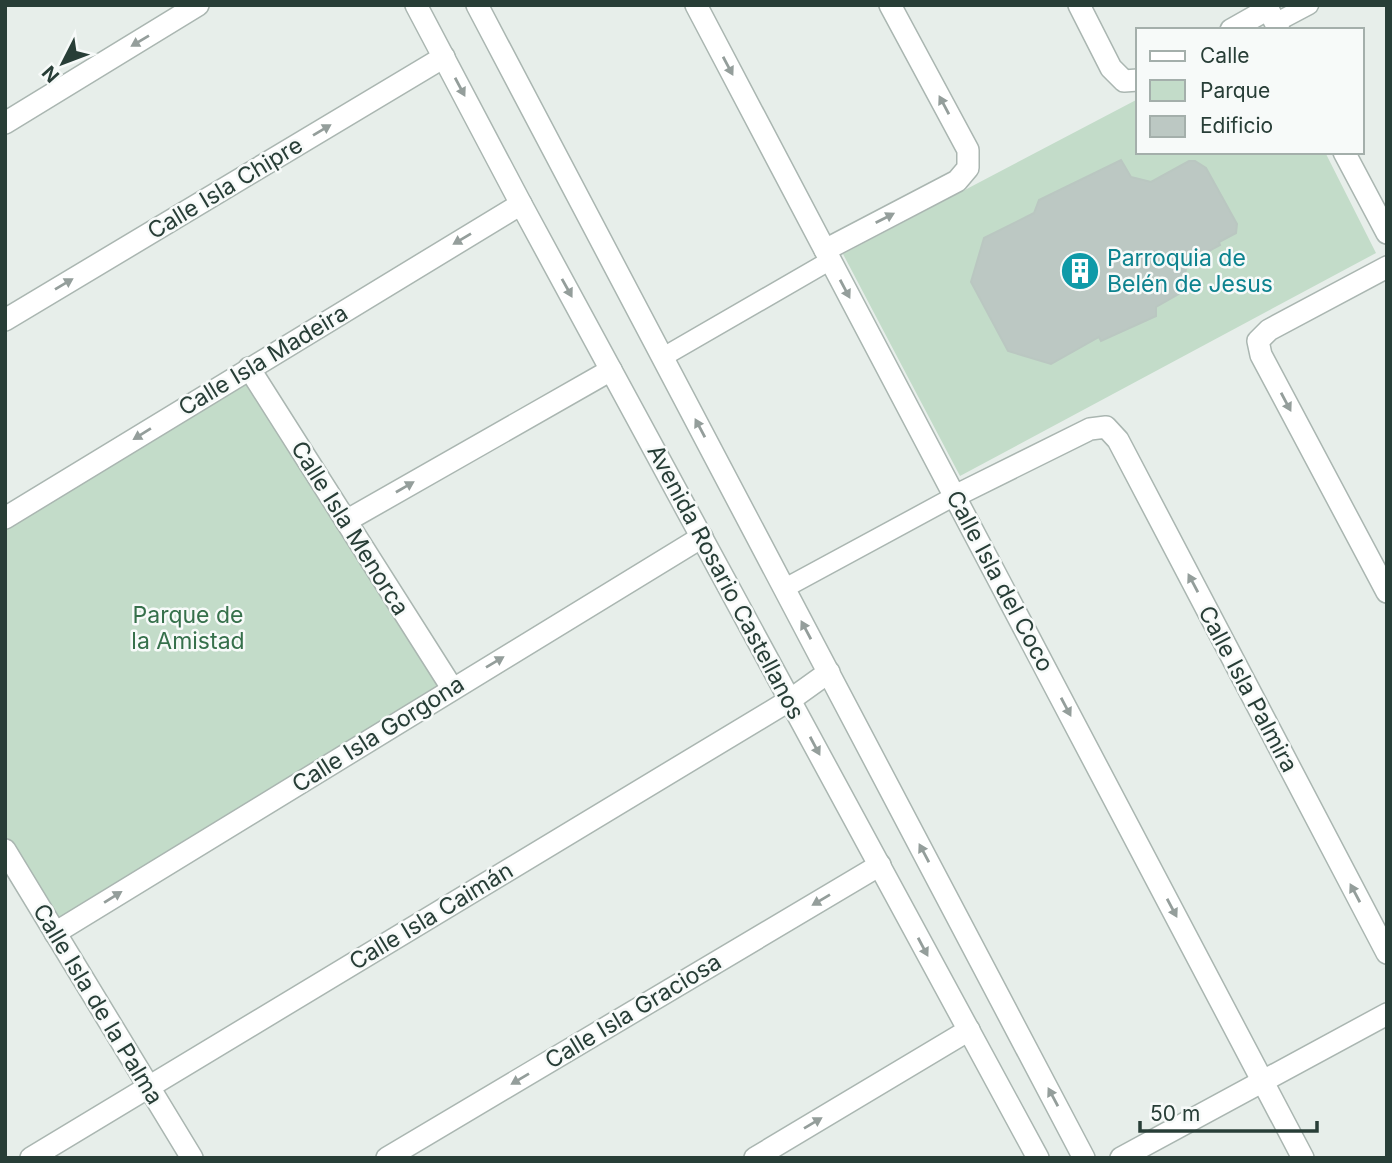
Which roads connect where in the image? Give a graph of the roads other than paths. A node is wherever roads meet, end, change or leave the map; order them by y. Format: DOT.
graph roads {
  1 [pos="198,5"];
  2 [pos="416,5"];
  3 [pos="477,5"];
  4 [pos="696,5"];
  5 [pos="890,5"];
  6 [pos="1079,5"];
  7 [pos="1309,5"];
  8 [pos="1272,17"];
  9 [pos="1237,28"];
  10 [pos="444,57"];
  11 [pos="1131,80"];
  12 [pos="5,123"];
  13 [pos="1345,154"];
  14 [pos="521,204"];
  15 [pos="1387,233"];
  16 [pos="828,255"];
  17 [pos="1387,267"];
  18 [pos="5,320"];
  19 [pos="663,357"];
  20 [pos="248,368"];
  21 [pos="611,370"];
  22 [pos="955,496"];
  23 [pos="5,518"];
  24 [pos="346,521"];
  25 [pos="702,537"];
  26 [pos="785,588"];
  27 [pos="1387,592"];
  28 [pos="829,672"];
  29 [pos="452,688"];
  30 [pos="790,700"];
  31 [pos="5,850"];
  32 [pos="880,865"];
  33 [pos="55,933"];
  34 [pos="1387,953"];
  35 [pos="1387,1014"];
  36 [pos="969,1030"];
  37 [pos="1262,1080"];
  38 [pos="148,1087"];
  39 [pos="31,1158"];
  40 [pos="192,1158"];
  41 [pos="387,1158"];
  42 [pos="755,1158"];
  43 [pos="1038,1158"];
  44 [pos="1084,1158"];
  45 [pos="1121,1158"];
  46 [pos="1303,1158"];
  1 -- 12 [label="street, one-way"];
  2 -- 10 [label="street, Avenida Rosario Castellanos"];
  3 -- 19 [label="street"];
  4 -- 16 [label="street, Calle Isla del Coco, one-way"];
  16 -- 5 [label="street, one-way"];
  6 -- 11 [label="street"];
  7 -- 8 [label="street"];
  8 -- 9 [label="street"];
  10 -- 14 [label="street, Avenida Rosario Castellanos, one-way"];
  18 -- 10 [label="street, Calle Isla Chipre, one-way"];
  13 -- 15 [label="street"];
  14 -- 20 [label="street, Calle Isla Madeira, one-way"];
  14 -- 21 [label="street, Avenida Rosario Castellanos, one-way"];
  16 -- 19 [label="street"];
  16 -- 22 [label="street, Calle Isla del Coco, one-way"];
  17 -- 27 [label="street, one-way"];
  26 -- 19 [label="street, one-way"];
  20 -- 23 [label="street, Calle Isla Madeira, one-way"];
  20 -- 24 [label="street, Calle Isla Menorca"];
  24 -- 21 [label="street, one-way"];
  21 -- 25 [label="street, Avenida Rosario Castellanos"];
  22 -- 26 [label="street"];
  34 -- 22 [label="street, Calle Isla Palmira, one-way"];
  22 -- 37 [label="street, Calle Isla del Coco, one-way"];
  24 -- 29 [label="street, Calle Isla Menorca"];
  29 -- 25 [label="street, Calle Isla Gorgona, one-way"];
  25 -- 30 [label="street, Avenida Rosario Castellanos"];
  28 -- 26 [label="street, one-way"];
  28 -- 30 [label="street, Calle Isla Caimán"];
  44 -- 28 [label="street, one-way"];
  33 -- 29 [label="street, Calle Isla Gorgona, one-way"];
  30 -- 32 [label="street, Avenida Rosario Castellanos, one-way"];
  30 -- 38 [label="street, Calle Isla Caimán"];
  31 -- 33 [label="street, Calle Isla de la Palma"];
  32 -- 36 [label="street, Avenida Rosario Castellanos, one-way"];
  32 -- 41 [label="street, Calle Isla Graciosa, one-way"];
  33 -- 38 [label="street, Calle Isla de la Palma"];
  35 -- 37 [label="street"];
  42 -- 36 [label="street, one-way"];
  36 -- 43 [label="street, Avenida Rosario Castellanos"];
  37 -- 45 [label="street"];
  37 -- 46 [label="street, Calle Isla del Coco"];
  38 -- 39 [label="street, Calle Isla Caimán"];
  38 -- 40 [label="street, Calle Isla de la Palma"];
}
